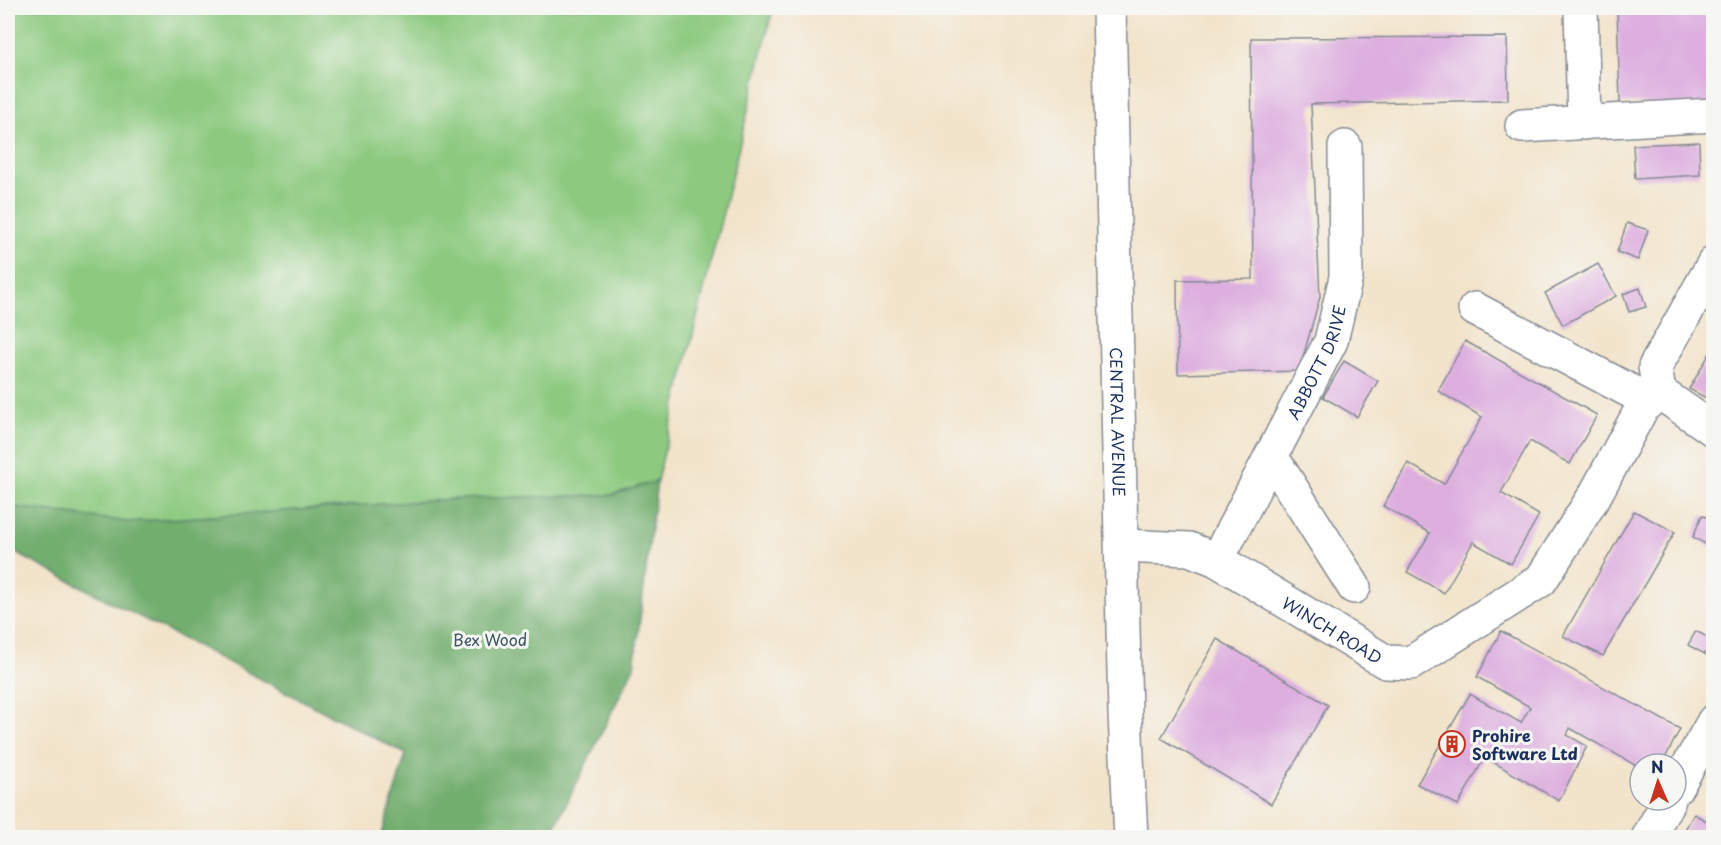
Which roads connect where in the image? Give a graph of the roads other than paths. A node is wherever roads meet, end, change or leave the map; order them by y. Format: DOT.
graph roads {
  1 [pos="1109,8"];
  2 [pos="1581,8"];
  3 [pos="1713,114"];
  4 [pos="1584,123"];
  5 [pos="1521,126"];
  6 [pos="1345,147"];
  7 [pos="1713,263"];
  8 [pos="1475,309"];
  9 [pos="1654,397"];
  10 [pos="1713,430"];
  11 [pos="1271,456"];
  12 [pos="1122,546"];
  13 [pos="1217,560"];
  14 [pos="1354,587"];
  15 [pos="1713,721"];
  16 [pos="1688,766"];
  17 [pos="1662,812"];
  18 [pos="1131,837"];
  19 [pos="1648,837"];
  1 -- 12 [label="lane, CENTRAL AVENUE"];
  2 -- 4 [label="lane"];
  3 -- 4 [label="lane"];
  4 -- 5 [label="lane"];
  6 -- 11 [label="lane, ABBOTT DRIVE"];
  7 -- 9 [label="lane"];
  8 -- 9 [label="lane"];
  9 -- 10 [label="lane"];
  9 -- 13 [label="lane, WINCH ROAD"];
  11 -- 13 [label="lane, ABBOTT DRIVE"];
  11 -- 14 [label="lane"];
  12 -- 13 [label="lane, WINCH ROAD"];
  12 -- 18 [label="lane, CENTRAL AVENUE"];
  15 -- 16 [label="lane"];
  17 -- 19 [label="lane"];
}
